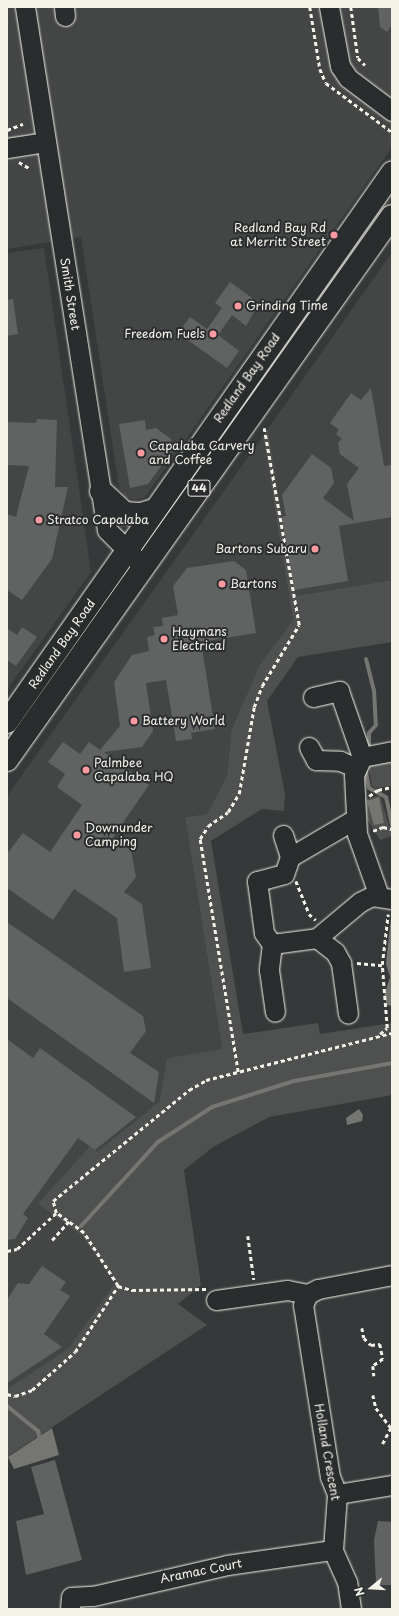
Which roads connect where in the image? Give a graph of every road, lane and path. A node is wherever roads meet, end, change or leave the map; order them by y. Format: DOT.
graph roads {
  1 [pos="25,7"];
  2 [pos="329,7"];
  3 [pos="351,7"];
  4 [pos="365,65"];
  5 [pos="392,111"];
  6 [pos="23,124"];
  7 [pos="7,130"];
  8 [pos="45,142"];
  9 [pos="10,155"];
  10 [pos="29,168"];
  11 [pos="392,173"];
  12 [pos="392,216"];
  13 [pos="264,428"];
  14 [pos="102,491"];
  15 [pos="154,510"];
  16 [pos="125,551"];
  17 [pos="143,566"];
  18 [pos="313,697"];
  19 [pos="7,722"];
  20 [pos="309,747"];
  21 [pos="392,751"];
  22 [pos="7,760"];
  23 [pos="358,762"];
  24 [pos="392,787"];
  25 [pos="373,795"];
  26 [pos="356,819"];
  27 [pos="392,830"];
  28 [pos="373,831"];
  29 [pos="283,835"];
  30 [pos="290,857"];
  31 [pos="388,898"];
  32 [pos="318,938"];
  33 [pos="272,944"];
  34 [pos="274,1012"];
  35 [pos="348,1014"];
  36 [pos="392,1033"];
  37 [pos="380,1034"];
  38 [pos="238,1072"];
  39 [pos="56,1213"];
  40 [pos="69,1221"];
  41 [pos="248,1236"];
  42 [pos="52,1240"];
  43 [pos="7,1250"];
  44 [pos="253,1273"];
  45 [pos="392,1275"];
  46 [pos="118,1286"];
  47 [pos="214,1294"];
  48 [pos="308,1294"];
  49 [pos="362,1328"];
  50 [pos="374,1376"];
  51 [pos="7,1394"];
  52 [pos="374,1395"];
  53 [pos="384,1444"];
  54 [pos="392,1485"];
  55 [pos="337,1494"];
  56 [pos="333,1550"];
  57 [pos="70,1603"];
  58 [pos="351,1609"];
  1 -- 8 [label="street, Smith Street"];
  2 -- 5 [label="street"];
  3 -- 4 [label="path"];
  6 -- 7 [label="path"];
  8 -- 9 [label="street"];
  8 -- 14 [label="street, Smith Street"];
  9 -- 10 [label="path"];
  11 -- 15 [label="main road, Redland Bay Road / 44"];
  12 -- 17 [label="main road, Redland Bay Road / 44"];
  13 -- 38 [label="path"];
  14 -- 15 [label="main road"];
  14 -- 16 [label="street, Smith Street"];
  15 -- 16 [label="main road, Redland Bay Road / 44"];
  16 -- 17 [label="street, Smith Street"];
  16 -- 19 [label="main road, Redland Bay Road / 44"];
  17 -- 22 [label="main road, Redland Bay Road / 44"];
  18 -- 23 [label="street"];
  20 -- 23 [label="street"];
  21 -- 23 [label="street"];
  23 -- 26 [label="street"];
  24 -- 25 [label="path"];
  26 -- 30 [label="street"];
  26 -- 31 [label="street"];
  27 -- 28 [label="path"];
  29 -- 30 [label="street"];
  30 -- 33 [label="street"];
  31 -- 32 [label="street"];
  31 -- 37 [label="path"];
  32 -- 33 [label="street"];
  32 -- 35 [label="street"];
  33 -- 34 [label="street"];
  36 -- 37 [label="path"];
  37 -- 38 [label="path"];
  38 -- 39 [label="path"];
  39 -- 40 [label="path"];
  39 -- 43 [label="path"];
  40 -- 42 [label="path"];
  40 -- 46 [label="path"];
  41 -- 44 [label="path"];
  45 -- 48 [label="street"];
  46 -- 47 [label="path"];
  46 -- 51 [label="path"];
  47 -- 48 [label="street"];
  48 -- 55 [label="street, Holland Crescent"];
  49 -- 50 [label="path"];
  52 -- 53 [label="path"];
  54 -- 55 [label="street"];
  55 -- 56 [label="street, Holland Crescent"];
  56 -- 57 [label="street, Aramac Court"];
  56 -- 58 [label="street, Holland Crescent"];
}
